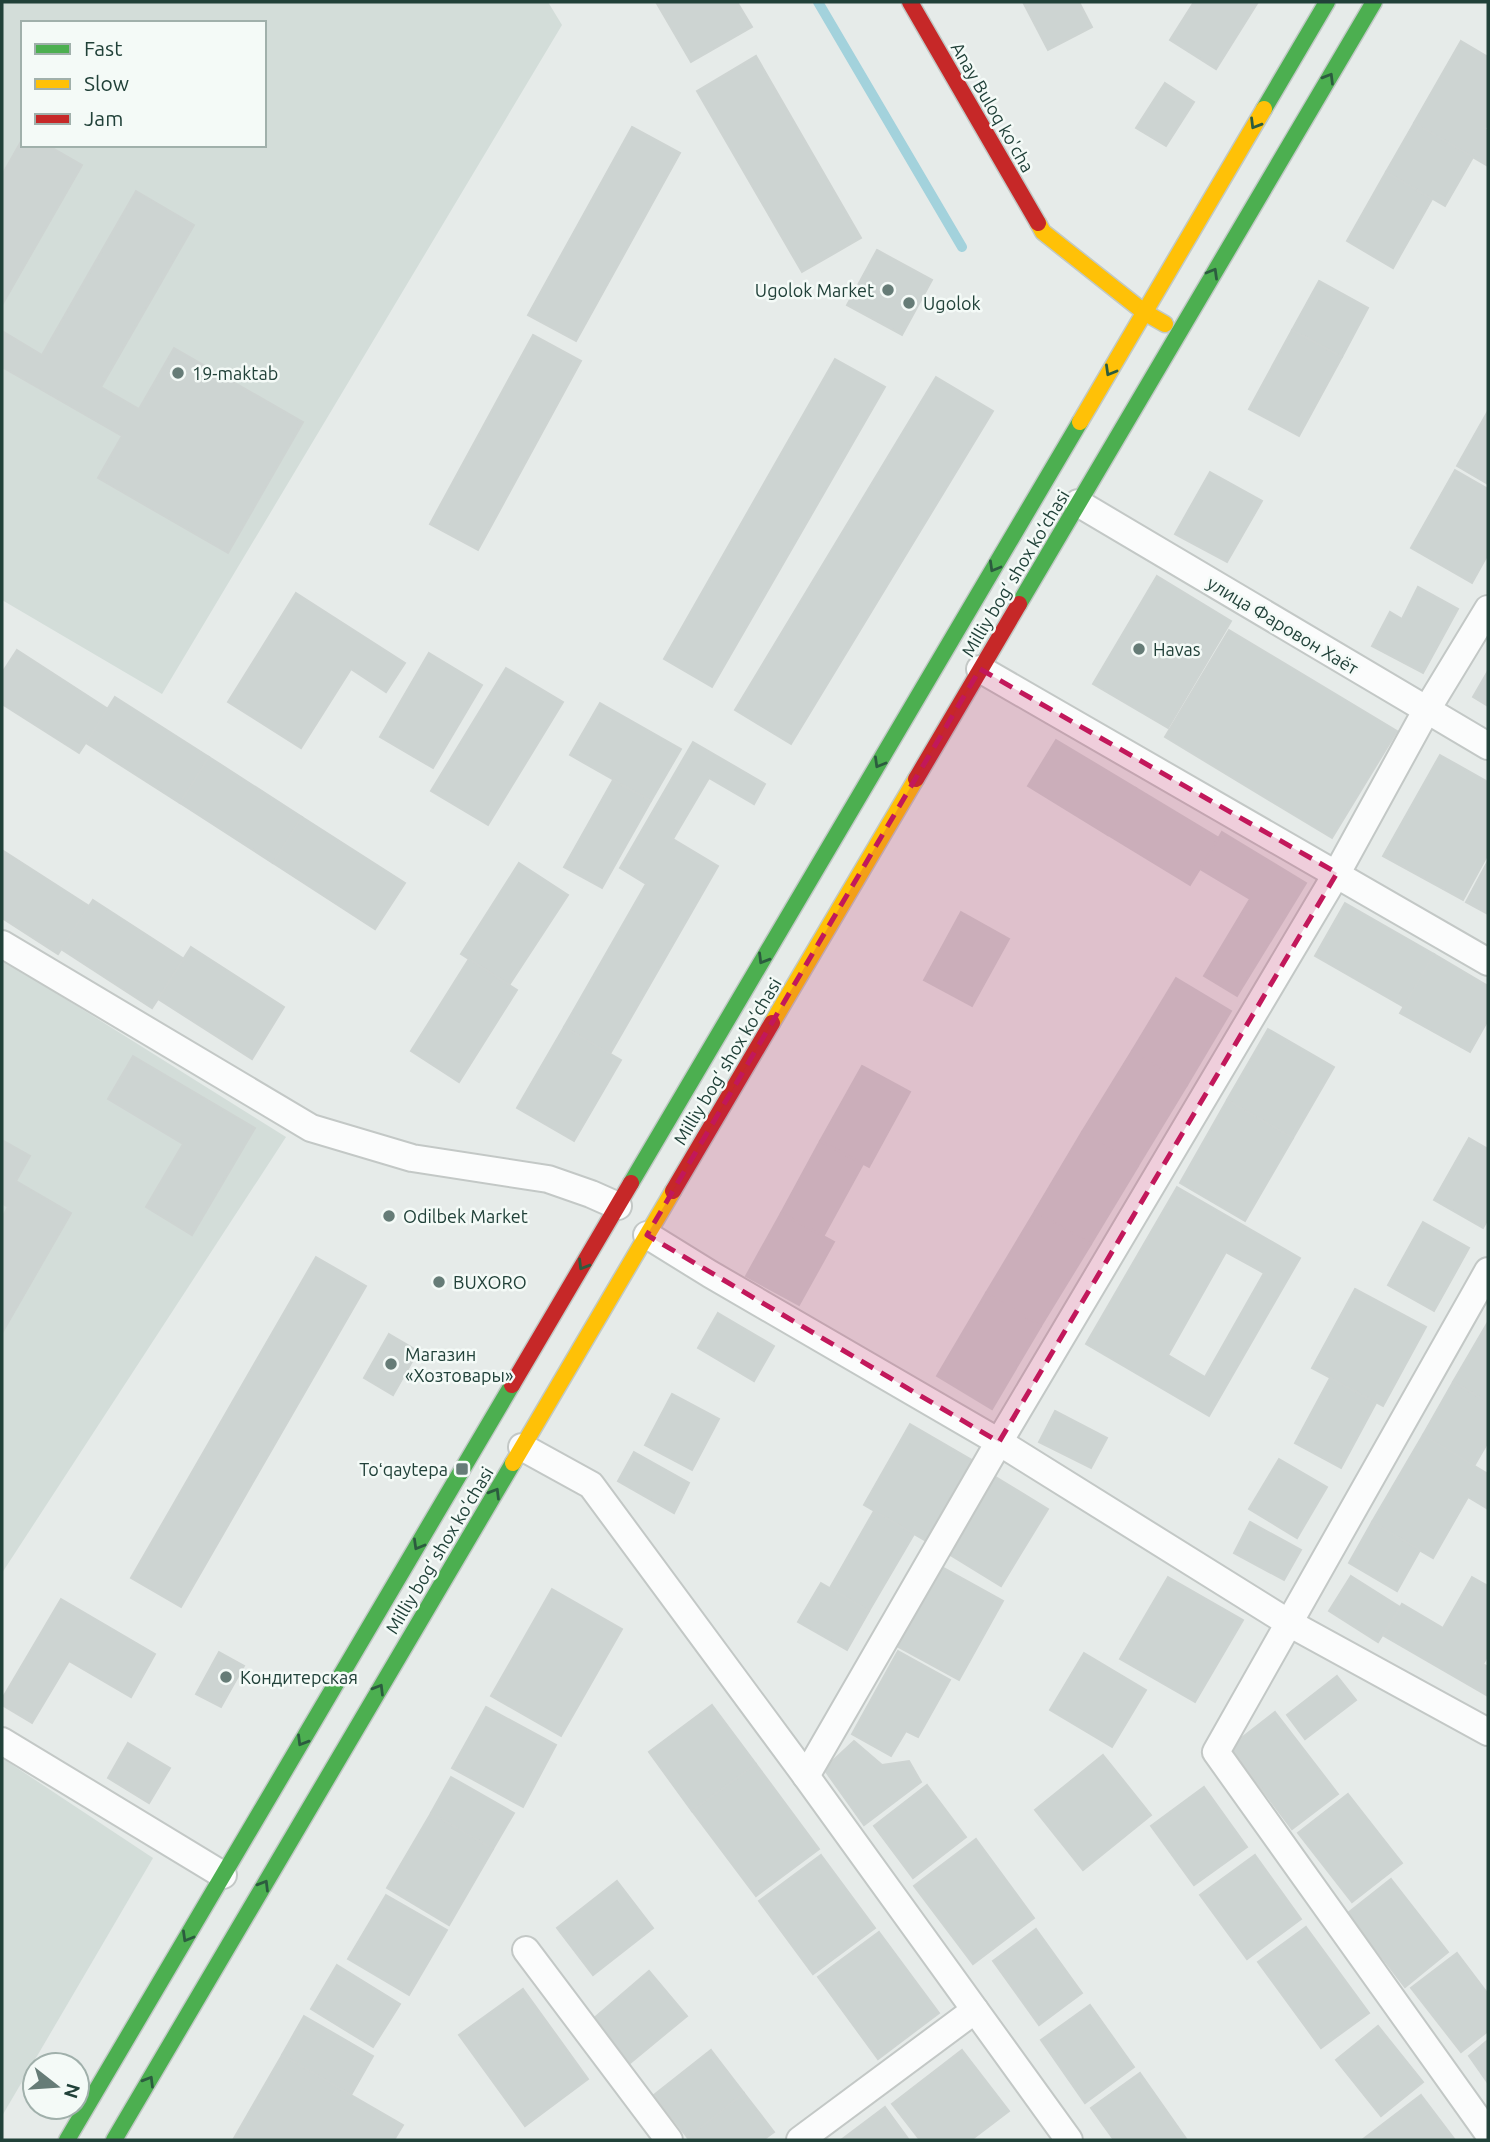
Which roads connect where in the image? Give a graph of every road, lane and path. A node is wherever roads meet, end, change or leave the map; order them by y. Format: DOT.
graph roads {
  1 [pos="910,2"];
  2 [pos="1327,2"];
  3 [pos="1374,2"];
  4 [pos="1144,312"];
  5 [pos="1179,332"];
  6 [pos="1078,503"];
  7 [pos="1488,609"];
  8 [pos="980,669"];
  9 [pos="1426,711"];
  10 [pos="1488,746"];
  11 [pos="1337,873"];
  12 [pos="2,944"];
  13 [pos="1488,962"];
  14 [pos="618,1206"];
  15 [pos="647,1235"];
  16 [pos="1488,1271"];
  17 [pos="999,1442"];
  18 [pos="522,1447"];
  19 [pos="398,1618"];
  20 [pos="1289,1623"];
  21 [pos="1488,1732"];
  22 [pos="2,1741"];
  23 [pos="806,1776"];
  24 [pos="223,1875"];
  25 [pos="526,1950"];
  26 [pos="975,2010"];
  27 [pos="1488,2133"];
  28 [pos="68,2140"];
  29 [pos="114,2140"];
  30 [pos="669,2140"];
  31 [pos="800,2140"];
  32 [pos="1069,2140"];
  1 -- 4 [label="main road, Anay Buloq ko'cha"];
  2 -- 4 [label="main road, Milliy bog‘ shox ko‘chasi, one-way"];
  5 -- 3 [label="main road, Milliy bog‘ shox ko‘chasi, one-way"];
  4 -- 5 [label="main road"];
  4 -- 14 [label="main road, Milliy bog‘ shox ko‘chasi, one-way"];
  5 -- 6 [label="main road, Milliy bog‘ shox ko‘chasi"];
  6 -- 8 [label="main road, Milliy bog‘ shox ko‘chasi"];
  6 -- 9 [label="street, улица Фаровон Хаёт"];
  7 -- 9 [label="street"];
  8 -- 11 [label="street"];
  8 -- 15 [label="main road, Milliy bog‘ shox ko‘chasi"];
  9 -- 10 [label="street, улица Фаровон Хаёт"];
  9 -- 11 [label="street"];
  11 -- 13 [label="street"];
  11 -- 17 [label="street"];
  12 -- 14 [label="street"];
  14 -- 19 [label="main road, Milliy bog‘ shox ko‘chasi, one-way"];
  15 -- 17 [label="street"];
  15 -- 18 [label="main road, Milliy bog‘ shox ko‘chasi"];
  16 -- 20 [label="street"];
  17 -- 20 [label="street"];
  17 -- 23 [label="street"];
  19 -- 18 [label="main road, Milliy bog‘ shox ko‘chasi, one-way"];
  18 -- 23 [label="street"];
  19 -- 24 [label="main road, Milliy bog‘ shox ko‘chasi, one-way"];
  29 -- 19 [label="main road, Milliy bog‘ shox ko‘chasi, one-way"];
  20 -- 21 [label="street"];
  20 -- 27 [label="street"];
  22 -- 24 [label="street"];
  23 -- 26 [label="street"];
  24 -- 28 [label="main road, Milliy bog‘ shox ko‘chasi, one-way"];
  25 -- 30 [label="street"];
  26 -- 31 [label="street"];
  26 -- 32 [label="street"];
}
